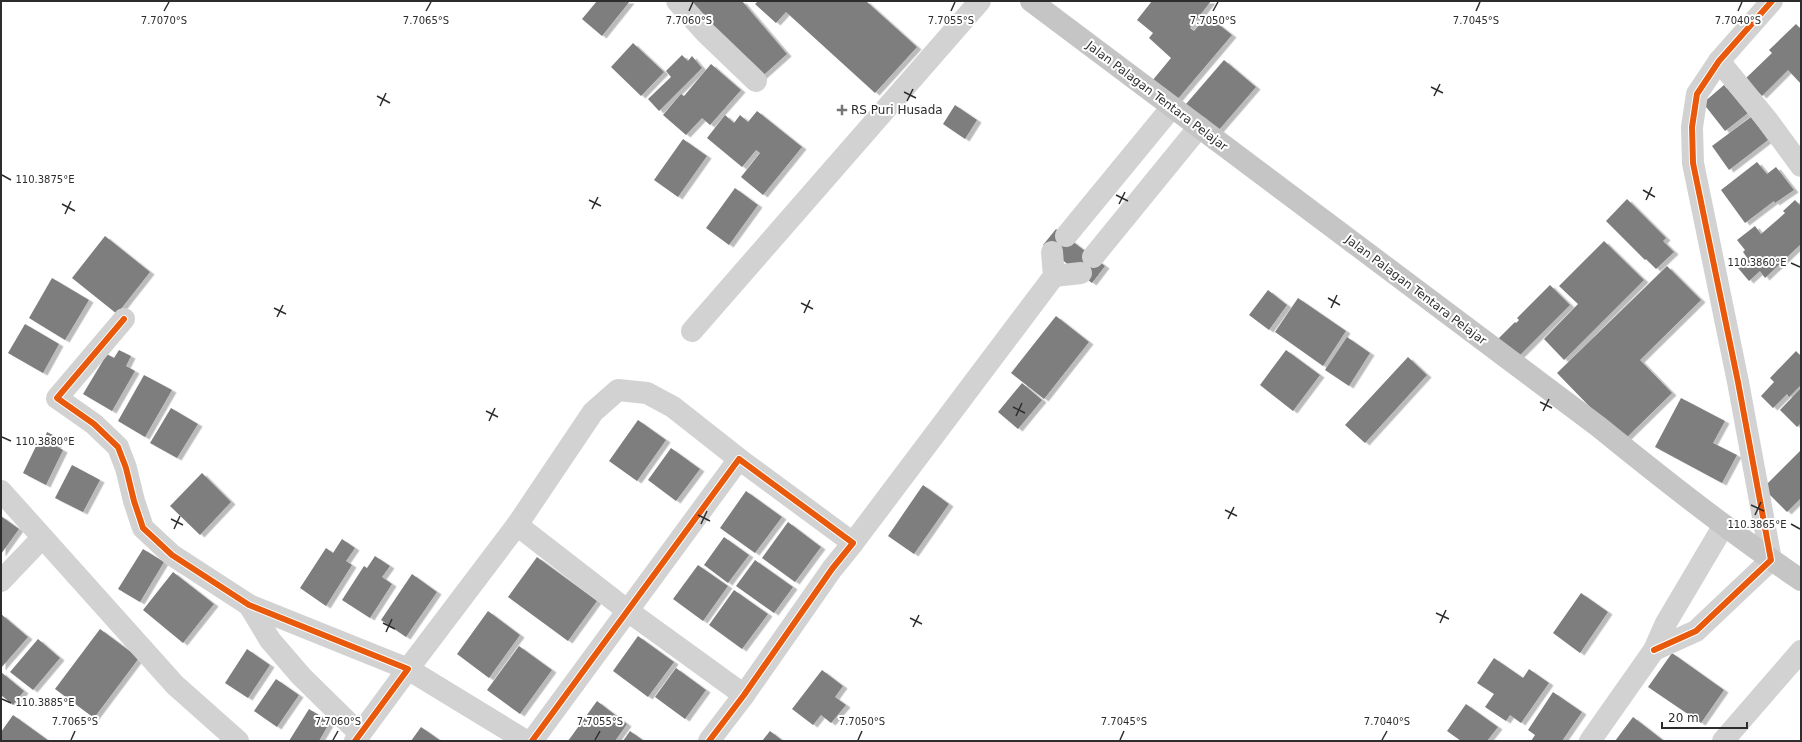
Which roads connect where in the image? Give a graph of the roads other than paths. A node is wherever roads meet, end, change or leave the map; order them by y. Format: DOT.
graph roads {
  1 [pos="677,1"];
  2 [pos="980,1"];
  3 [pos="1031,1"];
  4 [pos="1772,1"];
  5 [pos="1719,61"];
  6 [pos="756,81"];
  7 [pos="1172,107"];
  8 [pos="1199,127"];
  9 [pos="1801,166"];
  10 [pos="1054,276"];
  11 [pos="124,319"];
  12 [pos="692,331"];
  13 [pos="739,459"];
  14 [pos="1,491"];
  15 [pos="517,525"];
  16 [pos="1724,525"];
  17 [pos="42,538"];
  18 [pos="853,543"];
  19 [pos="1771,560"];
  20 [pos="1801,580"];
  21 [pos="1,581"];
  22 [pos="249,605"];
  23 [pos="628,611"];
  24 [pos="1654,650"];
  25 [pos="1801,651"];
  26 [pos="408,669"];
  27 [pos="744,695"];
  28 [pos="358,738"];
  29 [pos="238,741"];
  30 [pos="526,741"];
  31 [pos="532,741"];
  32 [pos="709,741"];
  33 [pos="1590,741"];
  34 [pos="1722,741"];
  1 -- 6 [label="street"];
  2 -- 12 [label="street"];
  3 -- 7 [label="main road, Jalan Palagan Tentara Pelajar"];
  4 -- 5 [label="street"];
  5 -- 9 [label="street"];
  5 -- 19 [label="street"];
  7 -- 8 [label="main road, Jalan Palagan Tentara Pelajar"];
  7 -- 10 [label="street"];
  8 -- 10 [label="street"];
  8 -- 16 [label="main road, Jalan Palagan Tentara Pelajar"];
  10 -- 18 [label="street"];
  11 -- 22 [label="street"];
  13 -- 15 [label="street"];
  13 -- 18 [label="street"];
  13 -- 23 [label="street"];
  14 -- 17 [label="street"];
  15 -- 23 [label="street"];
  15 -- 26 [label="street"];
  16 -- 19 [label="main road, Jalan Palagan Tentara Pelajar"];
  16 -- 24 [label="street"];
  17 -- 21 [label="street"];
  17 -- 29 [label="street"];
  18 -- 27 [label="street"];
  19 -- 20 [label="main road, Jalan Palagan Tentara Pelajar"];
  19 -- 24 [label="street"];
  22 -- 26 [label="street"];
  22 -- 28 [label="street"];
  23 -- 27 [label="street"];
  23 -- 31 [label="street"];
  24 -- 33 [label="street"];
  25 -- 34 [label="street"];
  26 -- 28 [label="street"];
  26 -- 30 [label="street"];
  27 -- 32 [label="street"];
}
